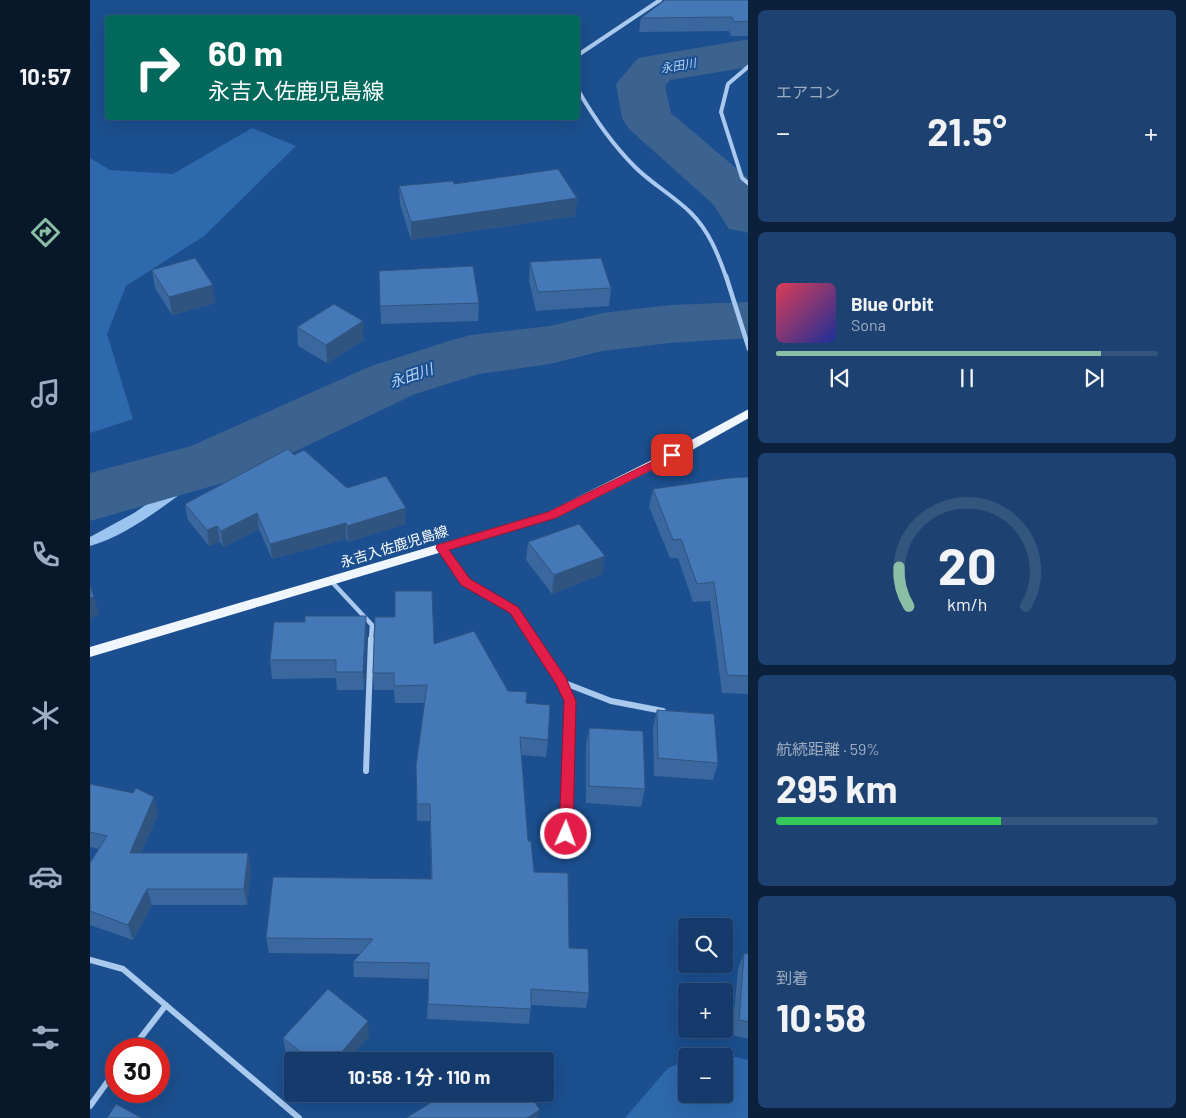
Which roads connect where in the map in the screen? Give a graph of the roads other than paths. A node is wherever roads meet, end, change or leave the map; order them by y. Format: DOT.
graph roads {
  1 [pos="660,0"];
  2 [pos="580,54"];
  3 [pos="748,66"];
  4 [pos="580,94"];
  5 [pos="748,184"];
  6 [pos="748,349"];
  7 [pos="748,413"];
  8 [pos="441,548"];
  9 [pos="331,581"];
  10 [pos="90,652"];
  11 [pos="561,682"];
  12 [pos="668,711"];
  13 [pos="366,770"];
  14 [pos="565,853"];
  15 [pos="90,960"];
  16 [pos="166,1005"];
  17 [pos="140,1038"];
  18 [pos="105,1085"];
  19 [pos="90,1106"];
  20 [pos="299,1118"];
  1 -- 2 [label="street"];
  3 -- 5 [label="street"];
  4 -- 6 [label="street"];
  7 -- 8 [label="main road, 永吉入佐鹿児島線"];
  8 -- 9 [label="main road, 永吉入佐鹿児島線"];
  8 -- 11 [label="street"];
  9 -- 10 [label="main road, 永吉入佐鹿児島線"];
  9 -- 13 [label="street"];
  11 -- 12 [label="street"];
  11 -- 14 [label="street"];
  15 -- 16 [label="street"];
  16 -- 17 [label="street"];
  16 -- 20 [label="street"];
  18 -- 19 [label="street"];
}
